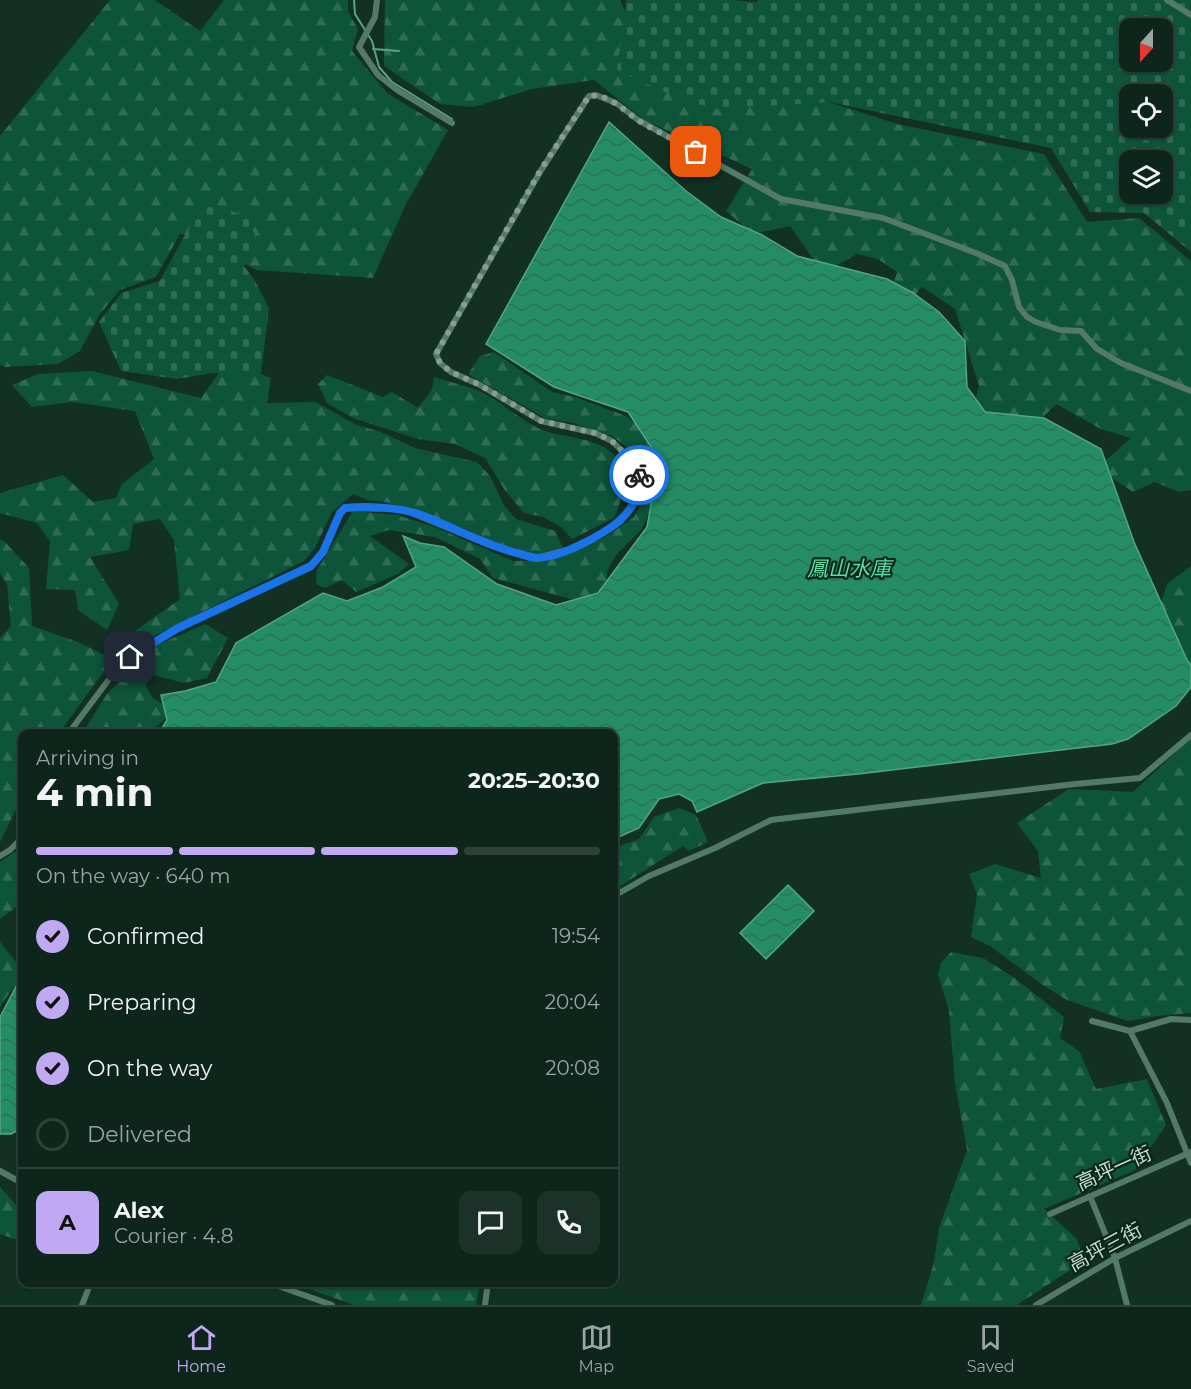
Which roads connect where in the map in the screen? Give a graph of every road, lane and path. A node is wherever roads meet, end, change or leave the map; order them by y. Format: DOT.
graph roads {
  1 [pos="377,0"];
  2 [pos="1167,0"];
  3 [pos="1191,15"];
  4 [pos="452,123"];
  5 [pos="1191,391"];
  6 [pos="72,729"];
  7 [pos="1191,735"];
  8 [pos="18,841"];
  9 [pos="0,856"];
  10 [pos="618,894"];
  11 [pos="1191,1020"];
  12 [pos="1092,1021"];
  13 [pos="1130,1031"];
  14 [pos="1189,1153"];
  15 [pos="1191,1163"];
  16 [pos="0,1171"];
  17 [pos="18,1181"];
  18 [pos="1090,1196"];
  19 [pos="1050,1214"];
  20 [pos="1191,1221"];
  21 [pos="1115,1258"];
  22 [pos="89,1287"];
  23 [pos="281,1287"];
  24 [pos="487,1287"];
  25 [pos="82,1305"];
  26 [pos="332,1305"];
  27 [pos="484,1305"];
  28 [pos="1036,1305"];
  29 [pos="1127,1305"];
  1 -- 4 [label="street"];
  2 -- 3 [label="street"];
  5 -- 6 [label="street"];
  7 -- 10 [label="street"];
  8 -- 9 [label="street"];
  11 -- 13 [label="street"];
  12 -- 13 [label="street"];
  13 -- 14 [label="street"];
  14 -- 15 [label="street"];
  14 -- 18 [label="street, 高坪一街"];
  16 -- 17 [label="street"];
  18 -- 19 [label="street, 高坪一街"];
  18 -- 21 [label="street"];
  20 -- 21 [label="street, 高坪三街"];
  21 -- 28 [label="street, 高坪三街"];
  21 -- 29 [label="street"];
  22 -- 25 [label="street"];
  23 -- 26 [label="street"];
  24 -- 27 [label="street"];
}
